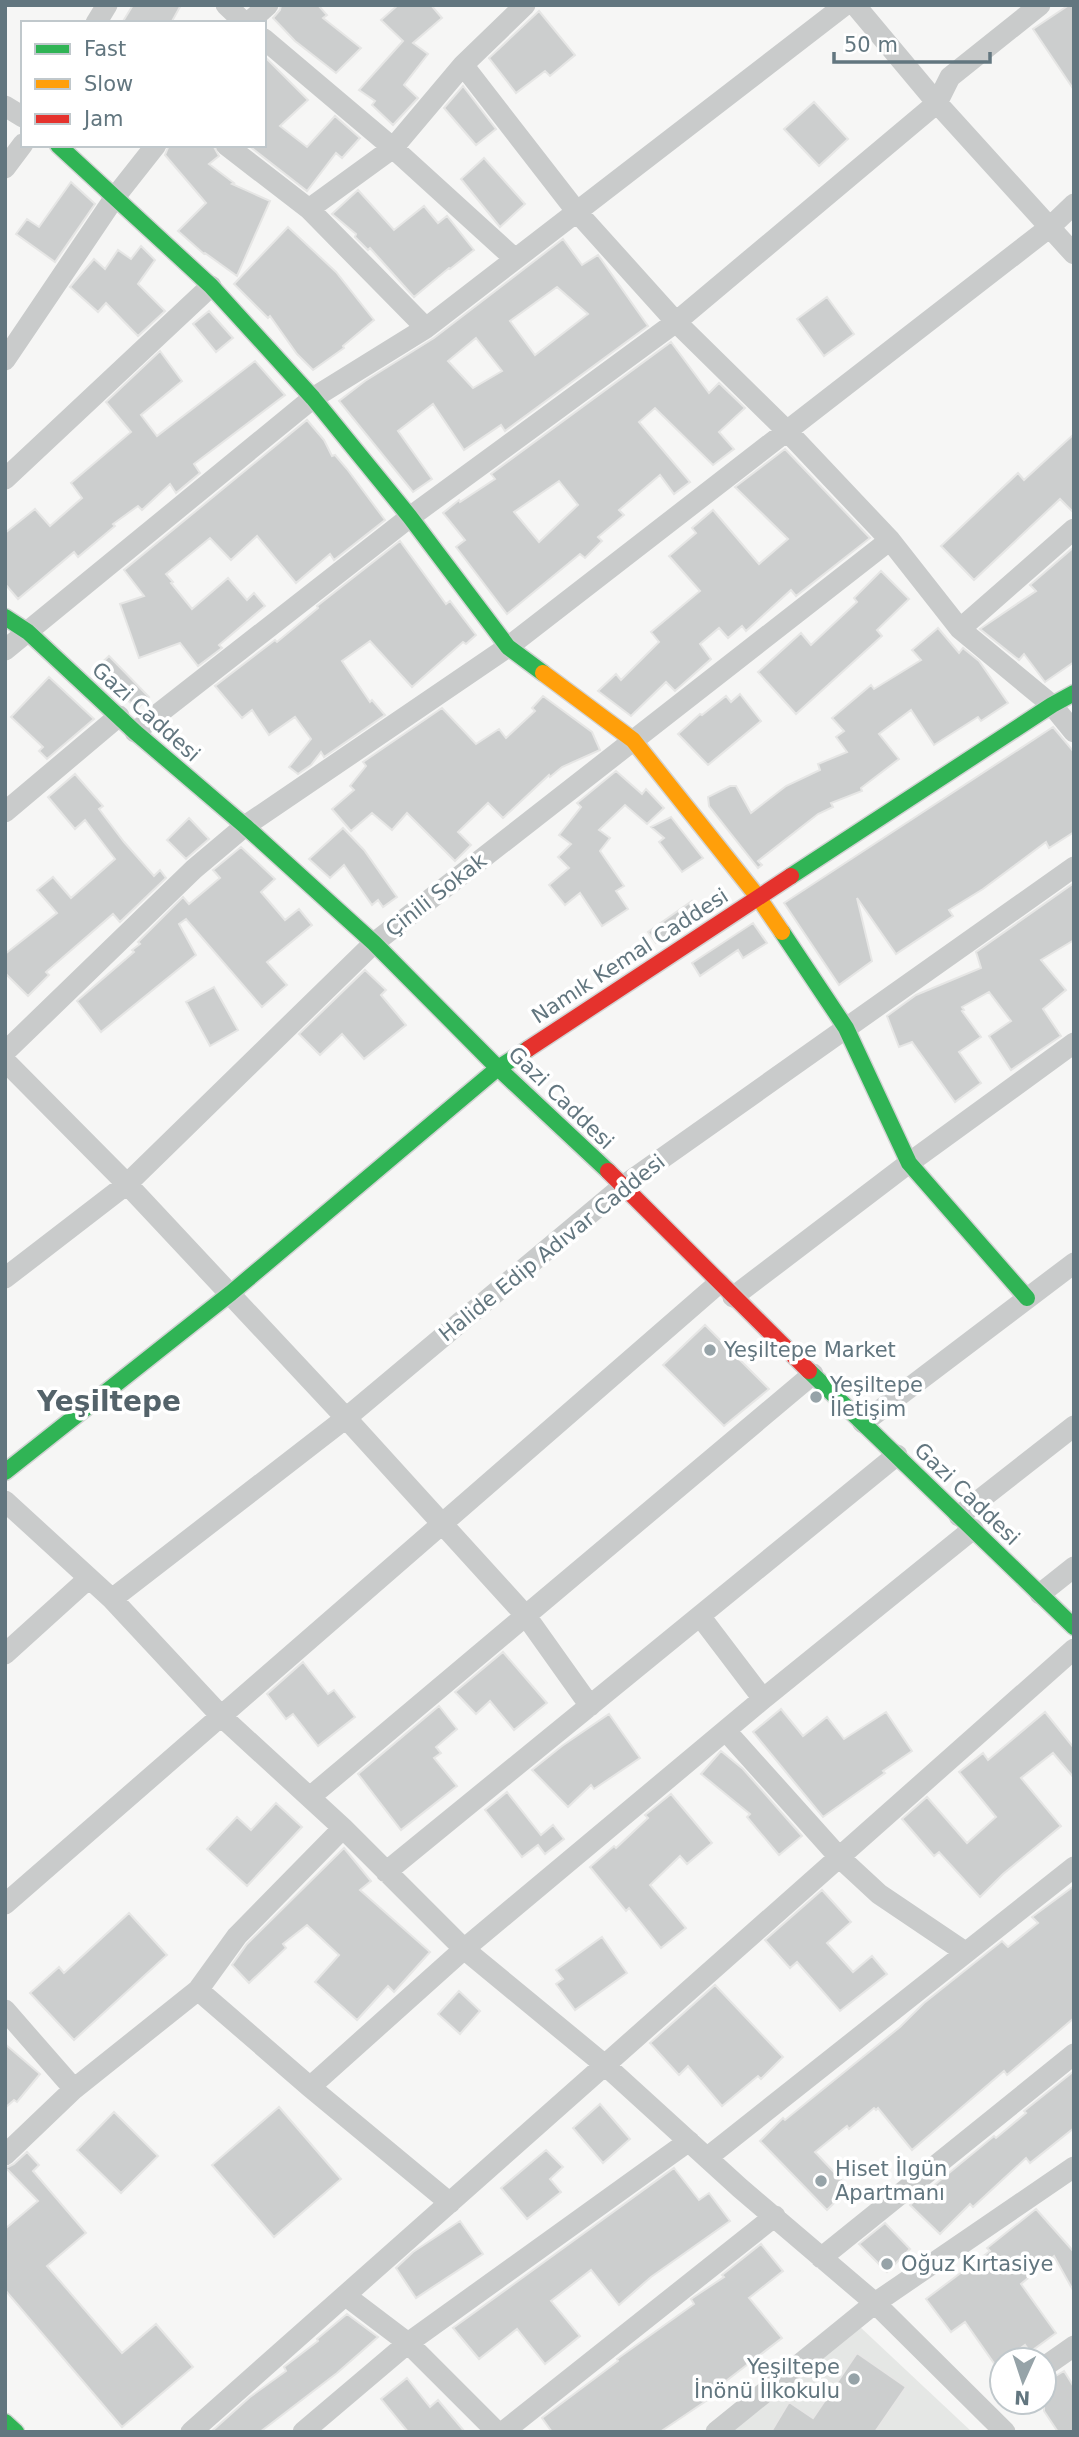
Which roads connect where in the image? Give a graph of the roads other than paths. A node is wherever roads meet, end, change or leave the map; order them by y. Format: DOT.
graph roads {
  1 [pos="107,5"];
  2 [pos="226,5"];
  3 [pos="268,5"];
  4 [pos="525,5"];
  5 [pos="845,5"];
  6 [pos="855,5"];
  7 [pos="1040,5"];
  8 [pos="97,21"];
  9 [pos="245,21"];
  10 [pos="249,21"];
  11 [pos="266,41"];
  12 [pos="463,65"];
  13 [pos="937,103"];
  14 [pos="5,106"];
  15 [pos="21,116"];
  16 [pos="21,147"];
  17 [pos="60,147"];
  18 [pos="154,147"];
  19 [pos="229,147"];
  20 [pos="393,148"];
  21 [pos="5,168"];
  22 [pos="115,197"];
  23 [pos="1074,204"];
  24 [pos="309,209"];
  25 [pos="577,212"];
  26 [pos="1050,227"];
  27 [pos="1074,254"];
  28 [pos="515,260"];
  29 [pos="211,286"];
  30 [pos="676,322"];
  31 [pos="426,328"];
  32 [pos="5,359"];
  33 [pos="313,398"];
  34 [pos="787,431"];
  35 [pos="5,479"];
  36 [pos="410,517"];
  37 [pos="1074,529"];
  38 [pos="890,540"];
  39 [pos="5,617"];
  40 [pos="960,629"];
  41 [pos="28,632"];
  42 [pos="508,647"];
  43 [pos="5,650"];
  44 [pos="1074,693"];
  45 [pos="1052,705"];
  46 [pos="119,716"];
  47 [pos="135,732"];
  48 [pos="1074,732"];
  49 [pos="633,740"];
  50 [pos="5,812"];
  51 [pos="245,826"];
  52 [pos="1074,867"];
  53 [pos="758,897"];
  54 [pos="374,943"];
  55 [pos="846,1028"];
  56 [pos="1074,1043"];
  57 [pos="5,1052"];
  58 [pos="5,1061"];
  59 [pos="498,1068"];
  60 [pos="909,1163"];
  61 [pos="127,1184"];
  62 [pos="623,1186"];
  63 [pos="1074,1263"];
  64 [pos="5,1278"];
  65 [pos="726,1290"];
  66 [pos="231,1293"];
  67 [pos="1027,1298"];
  68 [pos="813,1374"];
  69 [pos="346,1418"];
  70 [pos="863,1423"];
  71 [pos="1074,1426"];
  72 [pos="897,1455"];
  73 [pos="5,1472"];
  74 [pos="5,1501"];
  75 [pos="966,1522"];
  76 [pos="442,1524"];
  77 [pos="1074,1567"];
  78 [pos="89,1578"];
  79 [pos="1040,1594"];
  80 [pos="112,1599"];
  81 [pos="526,1616"];
  82 [pos="700,1616"];
  83 [pos="1074,1627"];
  84 [pos="1074,1649"];
  85 [pos="5,1654"];
  86 [pos="763,1699"];
  87 [pos="590,1706"];
  88 [pos="221,1716"];
  89 [pos="726,1731"];
  90 [pos="310,1797"];
  91 [pos="343,1828"];
  92 [pos="839,1857"];
  93 [pos="1074,1867"];
  94 [pos="386,1872"];
  95 [pos="5,1904"];
  96 [pos="464,1949"];
  97 [pos="965,1952"];
  98 [pos="198,1990"];
  99 [pos="5,2010"];
  100 [pos="1074,2054"];
  101 [pos="606,2066"];
  102 [pos="310,2087"];
  103 [pos="74,2089"];
  104 [pos="689,2141"];
  105 [pos="5,2155"];
  106 [pos="708,2157"];
  107 [pos="1074,2167"];
  108 [pos="450,2203"];
  109 [pos="775,2216"];
  110 [pos="821,2258"];
  111 [pos="346,2295"];
  112 [pos="875,2304"];
  113 [pos="408,2343"];
  114 [pos="1074,2346"];
  115 [pos="1058,2357"];
  116 [pos="988,2408"];
  117 [pos="984,2411"];
  118 [pos="5,2422"];
  119 [pos="16,2432"];
  120 [pos="191,2432"];
  121 [pos="303,2432"];
  122 [pos="497,2432"];
  123 [pos="503,2432"];
  124 [pos="716,2432"];
  125 [pos="1005,2432"];
  1 -- 8 [label="street"];
  2 -- 9 [label="street"];
  3 -- 10 [label="street"];
  4 -- 12 [label="street"];
  5 -- 25 [label="street"];
  6 -- 13 [label="street"];
  7 -- 13 [label="street"];
  11 -- 20 [label="street"];
  12 -- 20 [label="street"];
  12 -- 25 [label="street"];
  13 -- 26 [label="street"];
  13 -- 30 [label="street"];
  14 -- 15 [label="street"];
  16 -- 21 [label="street"];
  17 -- 22 [label="street"];
  18 -- 22 [label="street"];
  19 -- 24 [label="street"];
  20 -- 24 [label="street"];
  20 -- 28 [label="street"];
  22 -- 29 [label="street"];
  22 -- 32 [label="street"];
  23 -- 26 [label="street"];
  24 -- 31 [label="street"];
  25 -- 28 [label="street"];
  25 -- 30 [label="street"];
  26 -- 27 [label="street"];
  26 -- 34 [label="street"];
  28 -- 31 [label="street"];
  29 -- 33 [label="street"];
  29 -- 35 [label="street"];
  30 -- 34 [label="street"];
  30 -- 36 [label="street"];
  31 -- 33 [label="street"];
  33 -- 36 [label="street"];
  33 -- 41 [label="street"];
  34 -- 38 [label="street"];
  34 -- 42 [label="street"];
  36 -- 42 [label="street"];
  36 -- 47 [label="street"];
  37 -- 40 [label="street"];
  38 -- 40 [label="street"];
  38 -- 49 [label="street, Çinili Sokak"];
  39 -- 41 [label="street, Gazi Caddesi"];
  40 -- 45 [label="street"];
  41 -- 43 [label="street"];
  41 -- 46 [label="street, Gazi Caddesi"];
  42 -- 49 [label="street"];
  42 -- 51 [label="street"];
  44 -- 45 [label="street, Namık Kemal Caddesi"];
  45 -- 48 [label="street"];
  45 -- 53 [label="street, Namık Kemal Caddesi"];
  46 -- 47 [label="street, Gazi Caddesi"];
  46 -- 50 [label="street"];
  47 -- 51 [label="street, Gazi Caddesi"];
  49 -- 53 [label="street"];
  49 -- 54 [label="street, Çinili Sokak"];
  51 -- 54 [label="street, Gazi Caddesi"];
  51 -- 57 [label="street"];
  52 -- 55 [label="street, Halide Edip Adıvar Caddesi"];
  53 -- 55 [label="street"];
  53 -- 59 [label="street, Namık Kemal Caddesi"];
  54 -- 59 [label="street, Gazi Caddesi"];
  54 -- 61 [label="street, Çinili Sokak"];
  55 -- 60 [label="street"];
  55 -- 62 [label="street, Halide Edip Adıvar Caddesi"];
  56 -- 60 [label="street"];
  58 -- 61 [label="street"];
  59 -- 62 [label="street, Gazi Caddesi"];
  59 -- 66 [label="street, Namık Kemal Caddesi"];
  60 -- 65 [label="street"];
  60 -- 67 [label="street"];
  61 -- 64 [label="street, Çinili Sokak"];
  61 -- 66 [label="street"];
  62 -- 65 [label="street, Gazi Caddesi"];
  62 -- 69 [label="street, Halide Edip Adıvar Caddesi"];
  63 -- 67 [label="street"];
  65 -- 68 [label="street, Gazi Caddesi"];
  65 -- 76 [label="street"];
  66 -- 69 [label="street"];
  66 -- 73 [label="street, Namık Kemal Caddesi"];
  67 -- 70 [label="street"];
  68 -- 70 [label="street, Gazi Caddesi"];
  68 -- 81 [label="street"];
  69 -- 76 [label="street"];
  69 -- 80 [label="street, Halide Edip Adıvar Caddesi"];
  70 -- 72 [label="street, Gazi Caddesi"];
  71 -- 75 [label="street"];
  72 -- 75 [label="street, Gazi Caddesi"];
  72 -- 82 [label="street"];
  74 -- 78 [label="street"];
  75 -- 79 [label="street, Gazi Caddesi"];
  75 -- 86 [label="street"];
  76 -- 81 [label="street"];
  76 -- 88 [label="street"];
  77 -- 79 [label="street"];
  78 -- 80 [label="street"];
  78 -- 85 [label="street"];
  79 -- 83 [label="street, Gazi Caddesi"];
  80 -- 88 [label="street"];
  81 -- 87 [label="street"];
  81 -- 90 [label="street"];
  82 -- 86 [label="street"];
  82 -- 87 [label="street"];
  84 -- 92 [label="street"];
  86 -- 89 [label="street"];
  87 -- 94 [label="street"];
  88 -- 90 [label="street"];
  88 -- 95 [label="street"];
  89 -- 92 [label="street"];
  89 -- 96 [label="street"];
  90 -- 91 [label="street"];
  91 -- 94 [label="street"];
  91 -- 98 [label="street"];
  92 -- 97 [label="street"];
  92 -- 101 [label="street"];
  93 -- 97 [label="street"];
  94 -- 96 [label="street"];
  96 -- 101 [label="street"];
  96 -- 102 [label="street"];
  97 -- 106 [label="street"];
  98 -- 102 [label="street"];
  98 -- 103 [label="street"];
  99 -- 103 [label="street"];
  100 -- 110 [label="street"];
  101 -- 104 [label="street"];
  101 -- 108 [label="street"];
  102 -- 108 [label="street"];
  103 -- 105 [label="street"];
  104 -- 106 [label="street"];
  104 -- 113 [label="street"];
  106 -- 109 [label="street"];
  107 -- 112 [label="street"];
  108 -- 111 [label="street"];
  109 -- 110 [label="street"];
  109 -- 123 [label="street"];
  110 -- 112 [label="street"];
  111 -- 113 [label="street"];
  111 -- 120 [label="street"];
  112 -- 117 [label="street"];
  112 -- 124 [label="street"];
  113 -- 121 [label="street"];
  113 -- 122 [label="street"];
  114 -- 115 [label="street"];
  116 -- 117 [label="street"];
  117 -- 125 [label="street"];
  118 -- 119 [label="street"];
}
